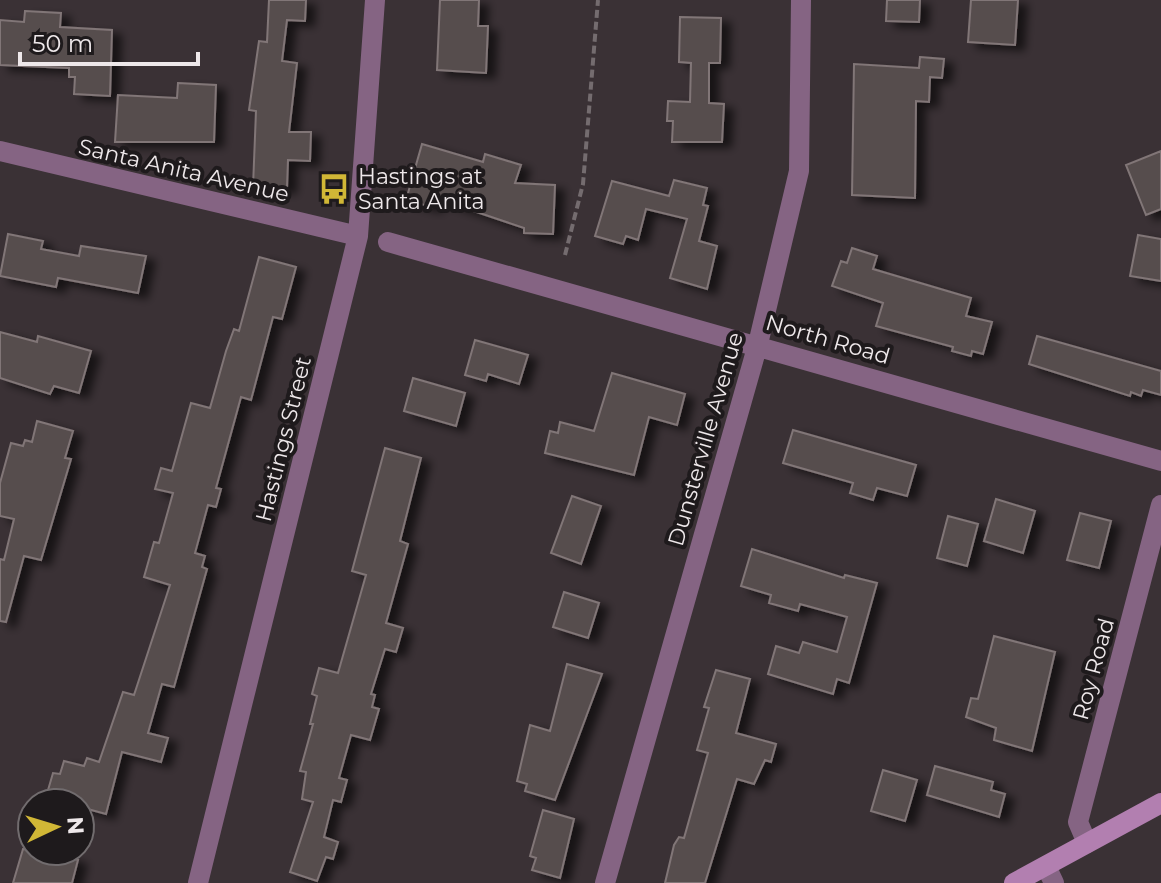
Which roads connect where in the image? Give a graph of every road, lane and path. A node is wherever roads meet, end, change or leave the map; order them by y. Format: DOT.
graph roads {
  1 [pos="375,0"];
  2 [pos="598,0"];
  3 [pos="801,0"];
  4 [pos="0,151"];
  5 [pos="358,236"];
  6 [pos="388,242"];
  7 [pos="565,255"];
  8 [pos="758,344"];
  9 [pos="1161,461"];
  10 [pos="1161,505"];
  11 [pos="1161,803"];
  12 [pos="1087,843"];
  13 [pos="1050,874"];
  14 [pos="198,883"];
  15 [pos="605,883"];
  16 [pos="1014,883"];
  1 -- 5 [label="street, Hastings Street"];
  2 -- 7 [label="path"];
  3 -- 8 [label="street, Dunsterville Avenue"];
  4 -- 5 [label="street, Santa Anita Avenue"];
  5 -- 14 [label="street, Hastings Street"];
  6 -- 8 [label="street, North Road"];
  8 -- 9 [label="street, North Road"];
  8 -- 15 [label="street, Dunsterville Avenue"];
  10 -- 12 [label="street, Roy Road"];
  11 -- 12 [label="main road"];
  12 -- 13 [label="main road"];
  13 -- 16 [label="main road"];
}
